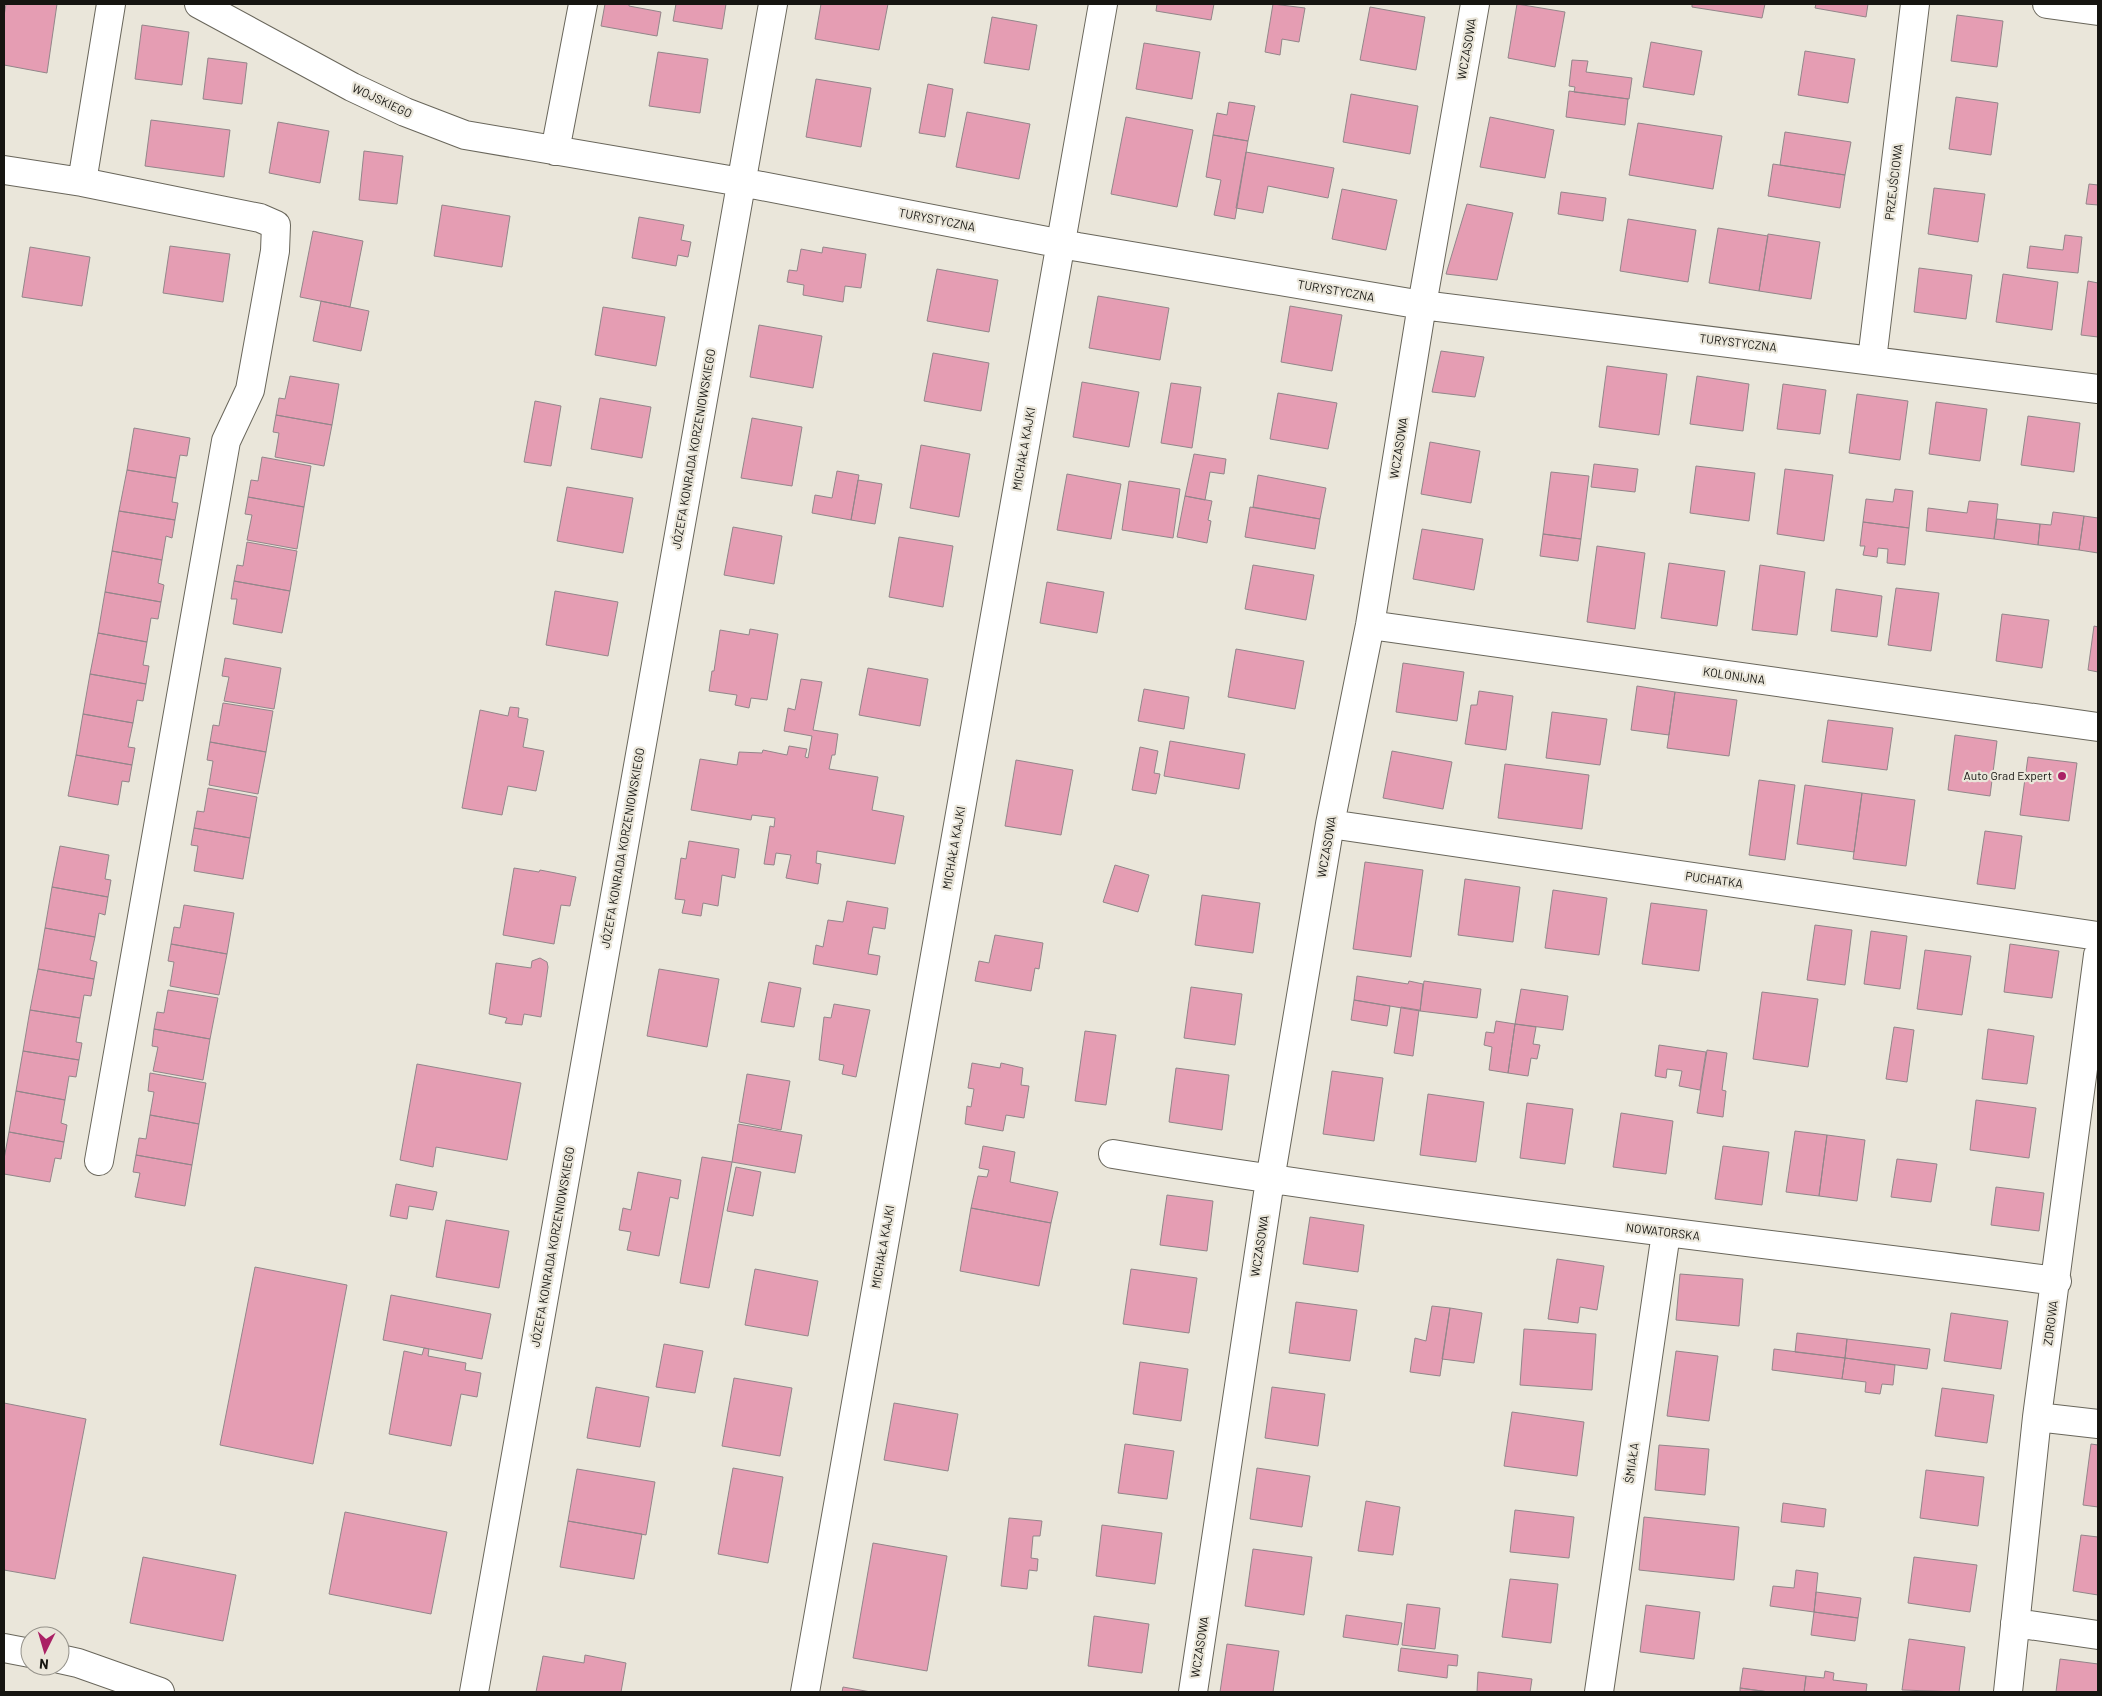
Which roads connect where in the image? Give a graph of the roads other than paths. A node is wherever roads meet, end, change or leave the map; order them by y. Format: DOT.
graph roads {
  1 [pos="110,4"];
  2 [pos="199,4"];
  3 [pos="583,4"];
  4 [pos="773,4"];
  5 [pos="1103,4"];
  6 [pos="1475,4"];
  7 [pos="1915,4"];
  8 [pos="2046,4"];
  9 [pos="2098,11"];
  10 [pos="567,153"];
  11 [pos="4,170"];
  12 [pos="82,182"];
  13 [pos="741,182"];
  14 [pos="1060,244"];
  15 [pos="1422,305"];
  16 [pos="1872,360"];
  17 [pos="2098,389"];
  18 [pos="1370,625"];
  19 [pos="2098,727"];
  20 [pos="1330,824"];
  21 [pos="2098,936"];
  22 [pos="2098,955"];
  23 [pos="1112,1154"];
  24 [pos="98,1162"];
  25 [pos="1270,1180"];
  26 [pos="1666,1233"];
  27 [pos="2057,1281"];
  28 [pos="2037,1417"];
  29 [pos="2098,1424"];
  30 [pos="2015,1623"];
  31 [pos="2098,1635"];
  32 [pos="4,1648"];
  33 [pos="20,1651"];
  34 [pos="70,1662"];
  35 [pos="160,1692"];
  36 [pos="474,1692"];
  37 [pos="805,1692"];
  38 [pos="1193,1692"];
  39 [pos="1599,1692"];
  40 [pos="2008,1692"];
  1 -- 12 [label="street"];
  2 -- 10 [label="street, WOJSKIEGO"];
  3 -- 10 [label="street"];
  4 -- 13 [label="street, JÓZEFA KONRADA KORZENIOWSKIEGO"];
  5 -- 14 [label="street, MICHAŁA KAJKI"];
  6 -- 15 [label="street, WCZASOWA"];
  7 -- 16 [label="street, PRZEJŚCIOWA"];
  8 -- 9 [label="street"];
  10 -- 13 [label="street, TURYSTYCZNA"];
  11 -- 12 [label="street"];
  12 -- 24 [label="street"];
  13 -- 14 [label="street, TURYSTYCZNA"];
  13 -- 36 [label="street, JÓZEFA KONRADA KORZENIOWSKIEGO"];
  14 -- 15 [label="street, TURYSTYCZNA"];
  14 -- 37 [label="street, MICHAŁA KAJKI"];
  15 -- 16 [label="street, TURYSTYCZNA"];
  15 -- 18 [label="street, WCZASOWA"];
  16 -- 17 [label="street, TURYSTYCZNA"];
  18 -- 19 [label="street, KOLONIJNA"];
  18 -- 20 [label="street, WCZASOWA"];
  20 -- 21 [label="street, PUCHATKA"];
  20 -- 25 [label="street, WCZASOWA"];
  22 -- 27 [label="street, ZDROWA"];
  23 -- 25 [label="street, NOWATORSKA"];
  25 -- 26 [label="street, NOWATORSKA"];
  25 -- 38 [label="street, WCZASOWA"];
  26 -- 27 [label="street, NOWATORSKA"];
  26 -- 39 [label="street, ŚMIAŁA"];
  27 -- 28 [label="street, ZDROWA"];
  28 -- 29 [label="street"];
  28 -- 30 [label="street, ZDROWA"];
  30 -- 31 [label="street"];
  30 -- 40 [label="street, ZDROWA"];
  32 -- 33 [label="street"];
  34 -- 35 [label="street"];
}
